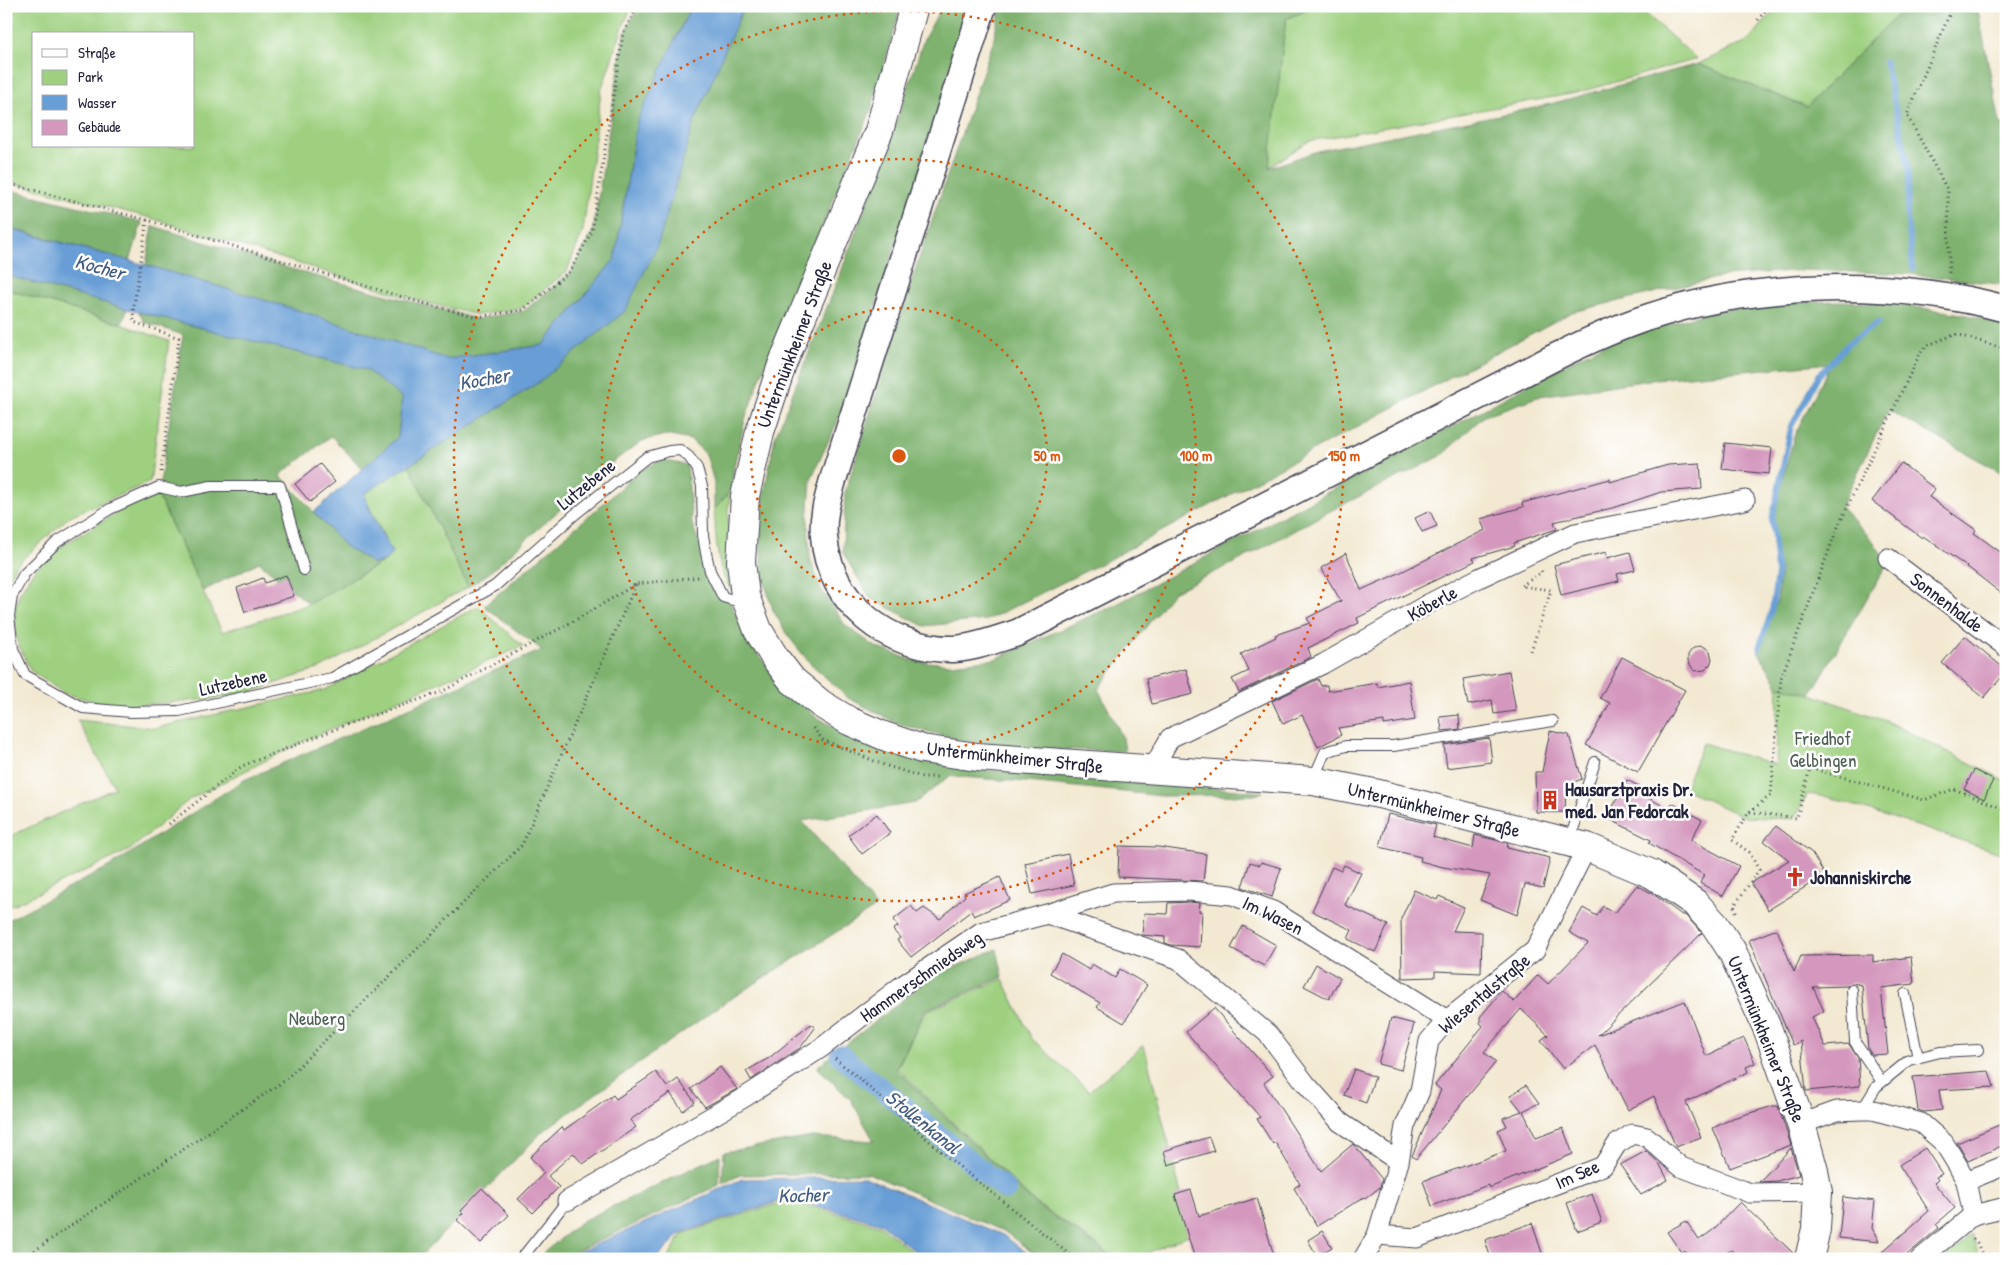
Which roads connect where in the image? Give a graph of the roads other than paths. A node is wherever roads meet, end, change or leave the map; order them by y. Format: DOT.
graph roads {
  1 [pos="983,6"];
  2 [pos="915,7"];
  3 [pos="2006,309"];
  4 [pos="1745,500"];
  5 [pos="1888,558"];
  6 [pos="304,570"];
  7 [pos="745,596"];
  8 [pos="2006,647"];
  9 [pos="1553,721"];
  10 [pos="1595,762"];
  11 [pos="1152,770"];
  12 [pos="1313,781"];
  13 [pos="1578,845"];
  14 [pos="1047,914"];
  15 [pos="1852,990"];
  16 [pos="1905,994"];
  17 [pos="1447,1020"];
  18 [pos="1978,1050"];
  19 [pos="1918,1058"];
  20 [pos="1882,1082"];
  21 [pos="1862,1110"];
  22 [pos="1801,1124"];
  23 [pos="1399,1162"];
  24 [pos="2006,1165"];
  25 [pos="1966,1181"];
  26 [pos="1818,1192"];
  27 [pos="567,1201"];
  28 [pos="2006,1207"];
  29 [pos="1974,1215"];
  30 [pos="1377,1235"];
  31 [pos="1813,1257"];
  32 [pos="521,1259"];
  33 [pos="1363,1259"];
  34 [pos="1920,1259"];
  1 -- 3 [label="main road"];
  2 -- 7 [label="main road, Untermünkheimer Straße"];
  4 -- 11 [label="street, Köberle"];
  5 -- 8 [label="street, Sonnenhalde"];
  6 -- 7 [label="lane, Lutzebene"];
  7 -- 11 [label="main road, Untermünkheimer Straße"];
  9 -- 12 [label="lane"];
  10 -- 13 [label="lane"];
  11 -- 12 [label="main road, Untermünkheimer Straße"];
  12 -- 13 [label="main road, Untermünkheimer Straße"];
  13 -- 17 [label="street, Wiesentalstraße"];
  13 -- 22 [label="main road, Untermünkheimer Straße"];
  14 -- 17 [label="street, Im Wasen"];
  14 -- 23 [label="street"];
  14 -- 27 [label="street, Hammerschmiedsweg"];
  15 -- 20 [label="lane"];
  16 -- 19 [label="lane"];
  17 -- 23 [label="street, Wiesentalstraße"];
  18 -- 19 [label="lane"];
  19 -- 20 [label="lane"];
  20 -- 21 [label="lane"];
  21 -- 22 [label="street"];
  21 -- 25 [label="street"];
  22 -- 26 [label="main road, Untermünkheimer Straße"];
  23 -- 30 [label="street, Wiesentalstraße"];
  24 -- 25 [label="street"];
  25 -- 29 [label="street"];
  26 -- 30 [label="street, Im See"];
  26 -- 31 [label="main road, Untermünkheimer Straße"];
  27 -- 32 [label="lane, Hammerschmiedsweg"];
  28 -- 29 [label="street"];
  29 -- 34 [label="street"];
  30 -- 33 [label="street, Wiesentalstraße"];
}
